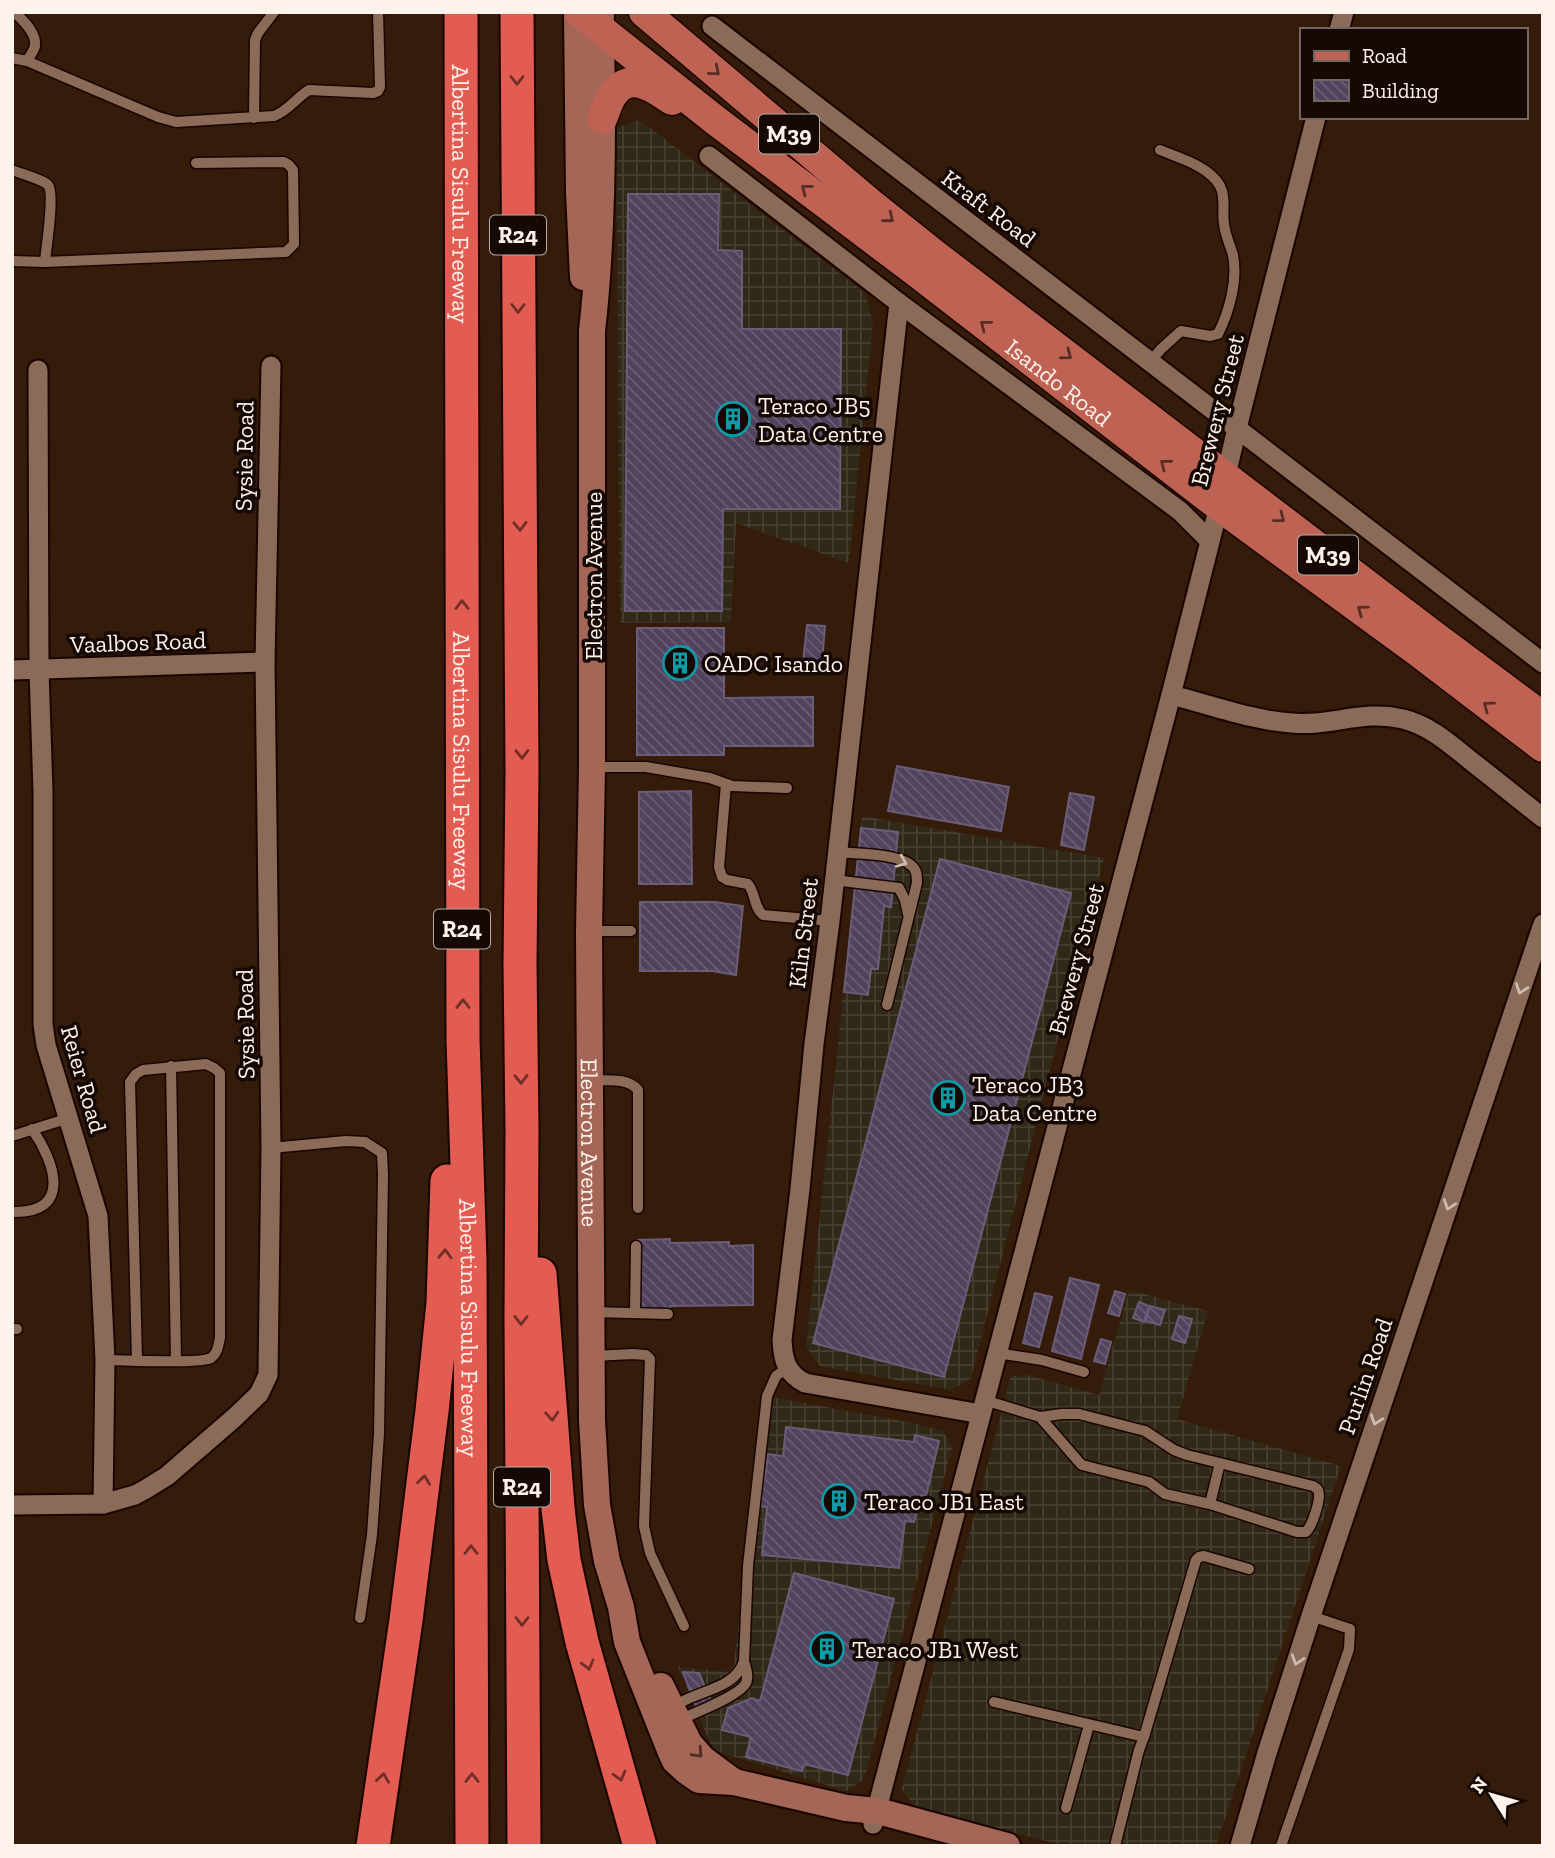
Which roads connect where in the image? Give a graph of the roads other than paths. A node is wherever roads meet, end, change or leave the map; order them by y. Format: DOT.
graph roads {
  1 [pos="14,12"];
  2 [pos="274,12"];
  3 [pos="378,12"];
  4 [pos="461,12"];
  5 [pos="517,12"];
  6 [pos="644,12"];
  7 [pos="655,12"];
  8 [pos="589,16"];
  9 [pos="712,26"];
  10 [pos="674,36"];
  11 [pos="12,58"];
  12 [pos="27,61"];
  13 [pos="254,118"];
  14 [pos="602,118"];
  15 [pos="1315,119"];
  16 [pos="715,120"];
  17 [pos="1160,150"];
  18 [pos="709,156"];
  19 [pos="196,163"];
  20 [pos="12,170"];
  21 [pos="12,261"];
  22 [pos="45,262"];
  23 [pos="899,303"];
  24 [pos="592,331"];
  25 [pos="1150,362"];
  26 [pos="271,366"];
  27 [pos="38,370"];
  28 [pos="1237,428"];
  29 [pos="1226,476"];
  30 [pos="1219,506"];
  31 [pos="1209,540"];
  32 [pos="265,662"];
  33 [pos="1543,663"];
  34 [pos="12,670"];
  35 [pos="39,670"];
  36 [pos="1171,695"];
  37 [pos="1543,717"];
  38 [pos="1543,747"];
  39 [pos="592,767"];
  40 [pos="726,784"];
  41 [pos="787,788"];
  42 [pos="1543,818"];
  43 [pos="837,852"];
  44 [pos="834,880"];
  45 [pos="908,918"];
  46 [pos="830,921"];
  47 [pos="1543,924"];
  48 [pos="631,931"];
  49 [pos="589,932"];
  50 [pos="887,1005"];
  51 [pos="463,1039"];
  52 [pos="172,1066"];
  53 [pos="590,1080"];
  54 [pos="69,1118"];
  55 [pos="32,1129"];
  56 [pos="522,1129"];
  57 [pos="12,1136"];
  58 [pos="271,1147"];
  59 [pos="638,1208"];
  60 [pos="12,1212"];
  61 [pos="636,1246"];
  62 [pos="592,1312"];
  63 [pos="635,1313"];
  64 [pos="668,1314"];
  65 [pos="997,1353"];
  66 [pos="592,1356"];
  67 [pos="105,1360"];
  68 [pos="137,1360"];
  69 [pos="176,1361"];
  70 [pos="787,1368"];
  71 [pos="1084,1372"];
  72 [pos="982,1407"];
  73 [pos="1040,1417"];
  74 [pos="1220,1463"];
  75 [pos="103,1504"];
  76 [pos="1210,1504"];
  77 [pos="12,1506"];
  78 [pos="1249,1569"];
  79 [pos="1311,1616"];
  80 [pos="360,1618"];
  81 [pos="684,1626"];
  82 [pos="744,1661"];
  83 [pos="994,1702"];
  84 [pos="669,1720"];
  85 [pos="1089,1724"];
  86 [pos="1144,1737"];
  87 [pos="1066,1808"];
  88 [pos="875,1818"];
  89 [pos="373,1846"];
  90 [pos="472,1846"];
  91 [pos="524,1846"];
  92 [pos="640,1846"];
  93 [pos="941,1846"];
  94 [pos="1007,1846"];
  95 [pos="1115,1846"];
  96 [pos="1240,1846"];
  97 [pos="1281,1846"];
  1 -- 12 [label="lane"];
  2 -- 13 [label="lane"];
  3 -- 13 [label="lane"];
  51 -- 4 [label="highway, Albertina Sisulu Freeway / R24, one-way"];
  5 -- 56 [label="highway, Albertina Sisulu Freeway / R24, one-way"];
  6 -- 10 [label="main road, Isando Road / M39"];
  7 -- 10 [label="main road"];
  8 -- 14 [label="main road, Electron Avenue"];
  8 -- 16 [label="main road, Isando Road / M39"];
  8 -- 24 [label="main road, Electron Avenue"];
  9 -- 25 [label="street, Kraft Road"];
  10 -- 29 [label="main road, Isando Road / M39, one-way"];
  11 -- 12 [label="lane"];
  12 -- 13 [label="lane"];
  14 -- 16 [label="main road"];
  14 -- 24 [label="main road, Electron Avenue"];
  15 -- 28 [label="street, Brewery Street"];
  30 -- 16 [label="main road, Isando Road / M39, one-way"];
  17 -- 25 [label="lane"];
  18 -- 23 [label="street"];
  19 -- 22 [label="lane"];
  20 -- 22 [label="lane"];
  21 -- 22 [label="lane"];
  23 -- 31 [label="street"];
  23 -- 43 [label="street, Kiln Street"];
  24 -- 39 [label="main road, Electron Avenue"];
  25 -- 28 [label="street, Kraft Road"];
  26 -- 32 [label="street, Sysie Road"];
  27 -- 35 [label="street, Reier Road"];
  28 -- 29 [label="street, Brewery Street"];
  28 -- 33 [label="street"];
  29 -- 30 [label="street, Brewery Street"];
  29 -- 37 [label="main road, Isando Road / M39, one-way"];
  30 -- 31 [label="street, Brewery Street"];
  38 -- 30 [label="main road, Isando Road / M39, one-way"];
  31 -- 36 [label="street, Brewery Street"];
  32 -- 35 [label="street, Vaalbos Road"];
  32 -- 58 [label="street, Sysie Road"];
  34 -- 35 [label="street, Vaalbos Road"];
  35 -- 54 [label="street, Reier Road"];
  36 -- 42 [label="street"];
  36 -- 65 [label="street, Brewery Street"];
  39 -- 40 [label="lane"];
  39 -- 49 [label="main road, Electron Avenue"];
  40 -- 41 [label="lane"];
  40 -- 46 [label="lane"];
  43 -- 44 [label="street, Kiln Street"];
  43 -- 45 [label="lane, one-way"];
  44 -- 45 [label="lane"];
  44 -- 46 [label="street, Kiln Street"];
  45 -- 50 [label="lane"];
  46 -- 70 [label="street, Kiln Street"];
  47 -- 79 [label="street, Purlin Road, one-way"];
  48 -- 49 [label="lane"];
  49 -- 53 [label="main road, Electron Avenue"];
  89 -- 51 [label="highway, one-way"];
  90 -- 51 [label="highway, Albertina Sisulu Freeway / R24, one-way"];
  52 -- 68 [label="lane"];
  52 -- 69 [label="lane"];
  52 -- 69 [label="lane"];
  53 -- 59 [label="lane"];
  53 -- 62 [label="main road, Electron Avenue"];
  54 -- 55 [label="lane"];
  54 -- 67 [label="street, Reier Road"];
  55 -- 57 [label="lane"];
  55 -- 60 [label="lane"];
  56 -- 91 [label="highway, Albertina Sisulu Freeway / R24, one-way"];
  56 -- 92 [label="highway, one-way"];
  58 -- 75 [label="street, Sysie Road"];
  58 -- 80 [label="lane"];
  61 -- 63 [label="lane"];
  62 -- 63 [label="lane"];
  62 -- 66 [label="main road, Electron Avenue"];
  63 -- 64 [label="lane"];
  65 -- 71 [label="lane"];
  65 -- 72 [label="street, Brewery Street"];
  66 -- 81 [label="lane"];
  66 -- 84 [label="main road, Electron Avenue"];
  67 -- 68 [label="lane"];
  67 -- 75 [label="street, Reier Road"];
  68 -- 69 [label="lane"];
  70 -- 72 [label="street"];
  70 -- 82 [label="lane"];
  72 -- 73 [label="lane"];
  72 -- 88 [label="street, Brewery Street"];
  73 -- 74 [label="lane"];
  73 -- 76 [label="lane"];
  74 -- 76 [label="lane"];
  74 -- 76 [label="lane"];
  75 -- 77 [label="street, Sysie Road"];
  78 -- 86 [label="lane"];
  79 -- 96 [label="street, Purlin Road, one-way"];
  79 -- 97 [label="lane"];
  82 -- 84 [label="lane"];
  82 -- 84 [label="lane"];
  83 -- 85 [label="lane"];
  84 -- 88 [label="main road, Electron Avenue"];
  85 -- 86 [label="lane"];
  85 -- 87 [label="lane"];
  86 -- 95 [label="lane"];
  88 -- 93 [label="main road, Electron Avenue"];
  88 -- 94 [label="main road, Electron Avenue"];
}
